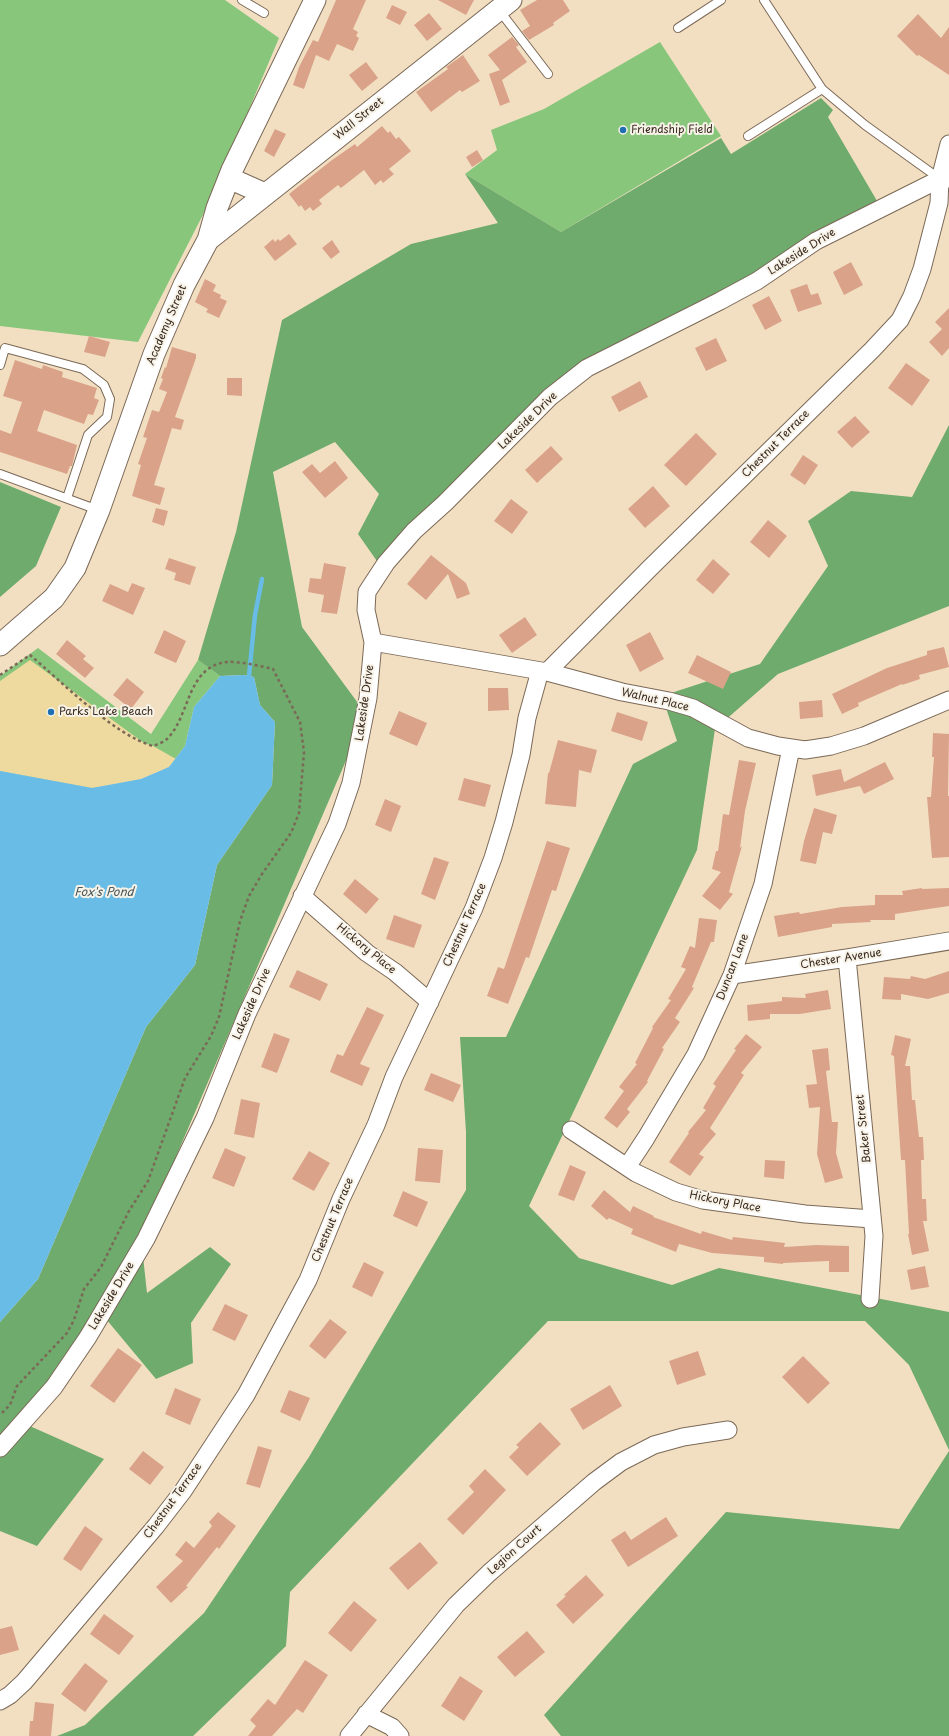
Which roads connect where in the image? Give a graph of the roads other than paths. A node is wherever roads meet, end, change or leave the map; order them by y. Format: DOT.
graph roads {
  1 [pos="242,0"];
  2 [pos="315,0"];
  3 [pos="721,0"];
  4 [pos="764,0"];
  5 [pos="505,5"];
  6 [pos="264,13"];
  7 [pos="678,28"];
  8 [pos="548,74"];
  9 [pos="822,89"];
  10 [pos="748,136"];
  11 [pos="949,144"];
  12 [pos="946,174"];
  13 [pos="229,178"];
  14 [pos="265,194"];
  15 [pos="208,240"];
  16 [pos="0,365"];
  17 [pos="0,474"];
  18 [pos="67,498"];
  19 [pos="99,510"];
  20 [pos="3,638"];
  21 [pos="373,642"];
  22 [pos="543,672"];
  23 [pos="949,700"];
  24 [pos="791,748"];
  25 [pos="302,896"];
  26 [pos="949,941"];
  27 [pos="847,958"];
  28 [pos="732,974"];
  29 [pos="430,1002"];
  30 [pos="571,1130"];
  31 [pos="627,1167"];
  32 [pos="872,1219"];
  33 [pos="870,1299"];
  34 [pos="728,1430"];
  35 [pos="0,1448"];
  36 [pos="0,1701"];
  37 [pos="366,1714"];
  38 [pos="349,1736"];
  39 [pos="400,1736"];
  1 -- 6 [label="lane"];
  2 -- 13 [label="street, Academy Street"];
  3 -- 7 [label="lane"];
  4 -- 9 [label="lane"];
  5 -- 8 [label="lane"];
  5 -- 14 [label="street, Wall Street"];
  9 -- 10 [label="lane"];
  9 -- 12 [label="lane"];
  11 -- 12 [label="street, Chestnut Terrace"];
  12 -- 21 [label="street, Lakeside Drive"];
  12 -- 22 [label="street, Chestnut Terrace"];
  13 -- 14 [label="street"];
  13 -- 15 [label="street, Academy Street"];
  14 -- 15 [label="street, Wall Street"];
  15 -- 19 [label="street, Academy Street"];
  16 -- 18 [label="lane"];
  17 -- 18 [label="lane"];
  18 -- 19 [label="lane"];
  19 -- 20 [label="street, Academy Street"];
  21 -- 22 [label="street, Walnut Place"];
  21 -- 25 [label="street, Lakeside Drive"];
  22 -- 24 [label="street, Walnut Place"];
  22 -- 29 [label="street, Chestnut Terrace"];
  23 -- 24 [label="street, Walnut Place"];
  24 -- 28 [label="street, Duncan Lane"];
  25 -- 29 [label="street, Hickory Place"];
  25 -- 35 [label="street, Lakeside Drive"];
  26 -- 27 [label="street, Chester Avenue"];
  27 -- 28 [label="street, Chester Avenue"];
  27 -- 32 [label="street, Baker Street"];
  28 -- 31 [label="street, Duncan Lane"];
  29 -- 36 [label="street, Chestnut Terrace"];
  30 -- 31 [label="street, Hickory Place"];
  31 -- 32 [label="street, Hickory Place"];
  32 -- 33 [label="street, Baker Street"];
  34 -- 37 [label="street, Legion Court"];
  37 -- 38 [label="street, Legion Court"];
  37 -- 39 [label="street"];
}
